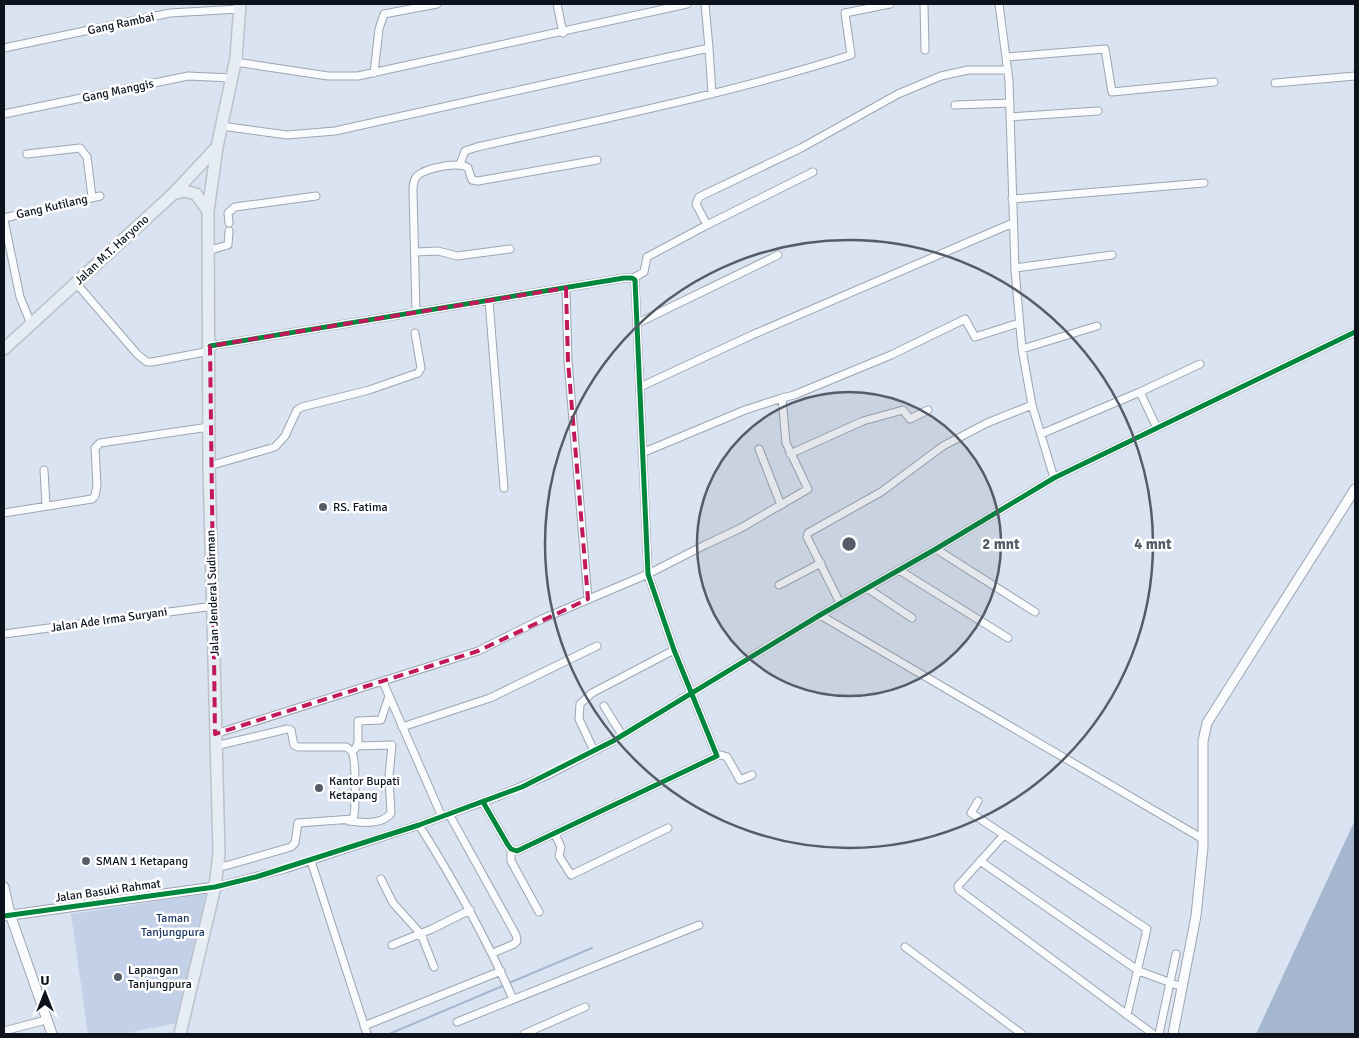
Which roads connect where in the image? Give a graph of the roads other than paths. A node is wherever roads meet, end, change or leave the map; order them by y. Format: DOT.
graph roads {
  1 [pos="387,4"];
  2 [pos="437,4"];
  3 [pos="557,4"];
  4 [pos="687,4"];
  5 [pos="705,4"];
  6 [pos="890,4"];
  7 [pos="924,4"];
  8 [pos="999,4"];
  9 [pos="239,6"];
  10 [pos="848,7"];
  11 [pos="384,14"];
  12 [pos="563,32"];
  13 [pos="4,48"];
  14 [pos="708,48"];
  15 [pos="924,50"];
  16 [pos="1006,57"];
  17 [pos="235,62"];
  18 [pos="1008,70"];
  19 [pos="374,73"];
  20 [pos="1355,76"];
  21 [pos="232,78"];
  22 [pos="1214,82"];
  23 [pos="1274,83"];
  24 [pos="712,94"];
  25 [pos="1010,103"];
  26 [pos="955,105"];
  27 [pos="1098,111"];
  28 [pos="4,114"];
  29 [pos="1010,117"];
  30 [pos="221,126"];
  31 [pos="217,147"];
  32 [pos="27,154"];
  33 [pos="596,160"];
  34 [pos="460,164"];
  35 [pos="813,172"];
  36 [pos="1204,183"];
  37 [pos="173,194"];
  38 [pos="100,196"];
  39 [pos="316,196"];
  40 [pos="92,197"];
  41 [pos="1012,199"];
  42 [pos="208,212"];
  43 [pos="4,219"];
  44 [pos="1013,224"];
  45 [pos="707,225"];
  46 [pos="510,249"];
  47 [pos="207,251"];
  48 [pos="416,252"];
  49 [pos="778,255"];
  50 [pos="1112,255"];
  51 [pos="1015,268"];
  52 [pos="633,278"];
  53 [pos="76,283"];
  54 [pos="566,288"];
  55 [pos="489,301"];
  56 [pos="416,312"];
  57 [pos="638,323"];
  58 [pos="1019,323"];
  59 [pos="31,324"];
  60 [pos="1097,326"];
  61 [pos="1355,332"];
  62 [pos="415,333"];
  63 [pos="210,348"];
  64 [pos="4,349"];
  65 [pos="1022,349"];
  66 [pos="1200,364"];
  67 [pos="640,387"];
  68 [pos="1140,392"];
  69 [pos="782,398"];
  70 [pos="1032,405"];
  71 [pos="928,410"];
  72 [pos="209,427"];
  73 [pos="1157,428"];
  74 [pos="1041,434"];
  75 [pos="758,449"];
  76 [pos="642,453"];
  77 [pos="790,454"];
  78 [pos="209,466"];
  79 [pos="44,470"];
  80 [pos="1054,478"];
  81 [pos="504,488"];
  82 [pos="1354,494"];
  83 [pos="781,505"];
  84 [pos="46,506"];
  85 [pos="4,513"];
  86 [pos="936,549"];
  87 [pos="821,563"];
  88 [pos="899,570"];
  89 [pos="648,574"];
  90 [pos="779,585"];
  91 [pos="867,588"];
  92 [pos="588,599"];
  93 [pos="840,603"];
  94 [pos="214,606"];
  95 [pos="1035,612"];
  96 [pos="820,614"];
  97 [pos="912,618"];
  98 [pos="4,634"];
  99 [pos="1008,638"];
  100 [pos="597,646"];
  101 [pos="674,650"];
  102 [pos="383,682"];
  103 [pos="692,692"];
  104 [pos="389,696"];
  105 [pos="604,706"];
  106 [pos="402,727"];
  107 [pos="215,734"];
  108 [pos="622,735"];
  109 [pos="215,746"];
  110 [pos="357,746"];
  111 [pos="594,751"];
  112 [pos="353,753"];
  113 [pos="717,756"];
  114 [pos="752,775"];
  115 [pos="978,801"];
  116 [pos="483,802"];
  117 [pos="449,814"];
  118 [pos="442,817"];
  119 [pos="349,821"];
  120 [pos="420,826"];
  121 [pos="668,828"];
  122 [pos="555,834"];
  123 [pos="1003,836"];
  124 [pos="1203,839"];
  125 [pos="511,849"];
  126 [pos="312,861"];
  127 [pos="980,862"];
  128 [pos="218,866"];
  129 [pos="381,879"];
  130 [pos="215,887"];
  131 [pos="4,888"];
  132 [pos="470,910"];
  133 [pos="538,912"];
  134 [pos="7,915"];
  135 [pos="699,925"];
  136 [pos="421,934"];
  137 [pos="392,946"];
  138 [pos="905,947"];
  139 [pos="493,953"];
  140 [pos="1176,954"];
  141 [pos="434,968"];
  142 [pos="501,971"];
  143 [pos="1139,972"];
  144 [pos="1170,983"];
  145 [pos="1182,987"];
  146 [pos="513,999"];
  147 [pos="585,1007"];
  148 [pos="1127,1015"];
  149 [pos="46,1020"];
  150 [pos="458,1022"];
  151 [pos="364,1026"];
  152 [pos="4,1031"];
  153 [pos="52,1034"];
  154 [pos="180,1034"];
  155 [pos="367,1034"];
  156 [pos="524,1034"];
  157 [pos="1022,1034"];
  158 [pos="1153,1034"];
  159 [pos="1159,1034"];
  160 [pos="1173,1034"];
  1 -- 11 [label="street"];
  2 -- 11 [label="street"];
  3 -- 12 [label="street"];
  4 -- 12 [label="street"];
  5 -- 14 [label="street"];
  6 -- 10 [label="street"];
  7 -- 15 [label="street"];
  8 -- 16 [label="street"];
  9 -- 13 [label="street, Gang Rambai"];
  9 -- 17 [label="main road, Jalan Jenderal Sudirman"];
  10 -- 24 [label="street"];
  11 -- 19 [label="street"];
  12 -- 19 [label="street"];
  14 -- 24 [label="street"];
  14 -- 30 [label="street"];
  16 -- 18 [label="street"];
  16 -- 22 [label="street"];
  17 -- 19 [label="street"];
  17 -- 21 [label="main road, Jalan Jenderal Sudirman"];
  18 -- 25 [label="street"];
  18 -- 45 [label="street"];
  20 -- 23 [label="street"];
  21 -- 28 [label="street, Gang Manggis"];
  21 -- 30 [label="main road, Jalan Jenderal Sudirman"];
  24 -- 34 [label="street"];
  25 -- 26 [label="street"];
  25 -- 29 [label="street"];
  27 -- 29 [label="street"];
  29 -- 41 [label="street"];
  30 -- 31 [label="main road, Jalan Jenderal Sudirman"];
  31 -- 37 [label="main road, Jalan M.T. Haryono"];
  31 -- 42 [label="main road, Jalan Jenderal Sudirman"];
  32 -- 40 [label="street"];
  33 -- 34 [label="street"];
  34 -- 48 [label="street"];
  35 -- 45 [label="street"];
  36 -- 41 [label="street"];
  37 -- 42 [label="main road"];
  37 -- 53 [label="main road, Jalan M.T. Haryono"];
  38 -- 40 [label="street, Gang Kutilang"];
  39 -- 47 [label="street"];
  40 -- 43 [label="street, Gang Kutilang"];
  41 -- 44 [label="street"];
  42 -- 47 [label="main road, Jalan Jenderal Sudirman"];
  43 -- 59 [label="street"];
  44 -- 51 [label="street"];
  44 -- 67 [label="street"];
  45 -- 52 [label="street"];
  46 -- 48 [label="street"];
  47 -- 63 [label="main road, Jalan Jenderal Sudirman"];
  48 -- 56 [label="street"];
  49 -- 57 [label="street"];
  50 -- 51 [label="street"];
  51 -- 58 [label="street"];
  52 -- 54 [label="street"];
  52 -- 57 [label="street"];
  53 -- 59 [label="main road, Jalan M.T. Haryono"];
  53 -- 63 [label="street"];
  54 -- 55 [label="street"];
  54 -- 92 [label="street"];
  55 -- 56 [label="street"];
  55 -- 81 [label="street"];
  56 -- 63 [label="street"];
  57 -- 67 [label="street"];
  58 -- 65 [label="street"];
  58 -- 69 [label="street"];
  59 -- 64 [label="main road, Jalan M.T. Haryono"];
  60 -- 65 [label="street"];
  61 -- 73 [label="street"];
  62 -- 78 [label="street"];
  63 -- 72 [label="main road, Jalan Jenderal Sudirman"];
  65 -- 70 [label="street"];
  66 -- 68 [label="street"];
  67 -- 76 [label="street"];
  68 -- 73 [label="street"];
  68 -- 74 [label="street"];
  69 -- 76 [label="street"];
  69 -- 77 [label="street"];
  70 -- 74 [label="street"];
  70 -- 87 [label="street"];
  71 -- 77 [label="street"];
  72 -- 78 [label="main road, Jalan Jenderal Sudirman"];
  72 -- 84 [label="street"];
  73 -- 80 [label="street"];
  74 -- 80 [label="street"];
  75 -- 83 [label="street"];
  76 -- 89 [label="street"];
  77 -- 83 [label="street"];
  78 -- 94 [label="main road, Jalan Jenderal Sudirman"];
  79 -- 84 [label="street"];
  80 -- 86 [label="street"];
  82 -- 124 [label="street"];
  83 -- 89 [label="street"];
  84 -- 85 [label="street"];
  86 -- 88 [label="street"];
  86 -- 95 [label="street"];
  87 -- 90 [label="street"];
  87 -- 93 [label="street"];
  88 -- 91 [label="street"];
  88 -- 99 [label="street"];
  89 -- 92 [label="street"];
  89 -- 101 [label="street"];
  91 -- 93 [label="street"];
  91 -- 97 [label="street"];
  92 -- 102 [label="street"];
  93 -- 96 [label="street"];
  94 -- 98 [label="street, Jalan Ade Irma Suryani"];
  94 -- 107 [label="main road, Jalan Jenderal Sudirman"];
  96 -- 103 [label="street"];
  96 -- 124 [label="street"];
  100 -- 106 [label="street"];
  101 -- 103 [label="street"];
  101 -- 111 [label="street"];
  102 -- 104 [label="street"];
  102 -- 107 [label="street"];
  103 -- 108 [label="street"];
  103 -- 113 [label="street"];
  104 -- 106 [label="street"];
  104 -- 110 [label="street"];
  105 -- 108 [label="street"];
  106 -- 118 [label="street"];
  107 -- 109 [label="main road, Jalan Jenderal Sudirman"];
  108 -- 111 [label="street"];
  109 -- 112 [label="street"];
  109 -- 128 [label="main road, Jalan Jenderal Sudirman"];
  110 -- 112 [label="street"];
  110 -- 119 [label="street"];
  111 -- 116 [label="street"];
  112 -- 119 [label="street"];
  113 -- 114 [label="street"];
  113 -- 122 [label="street"];
  115 -- 123 [label="street"];
  116 -- 117 [label="street"];
  116 -- 125 [label="street"];
  117 -- 118 [label="street"];
  117 -- 139 [label="street"];
  118 -- 120 [label="street"];
  119 -- 128 [label="street"];
  120 -- 126 [label="street"];
  120 -- 132 [label="street"];
  121 -- 122 [label="street"];
  122 -- 125 [label="street"];
  123 -- 127 [label="street"];
  123 -- 143 [label="street"];
  124 -- 145 [label="street"];
  125 -- 133 [label="street"];
  126 -- 130 [label="street"];
  126 -- 151 [label="street"];
  127 -- 143 [label="street"];
  127 -- 148 [label="street"];
  128 -- 130 [label="main road, Jalan Jenderal Sudirman"];
  129 -- 136 [label="street"];
  130 -- 134 [label="street, Jalan Basuki Rahmat"];
  130 -- 154 [label="main road, Jalan Jenderal Sudirman"];
  131 -- 134 [label="street"];
  132 -- 136 [label="street"];
  132 -- 139 [label="street"];
  134 -- 149 [label="street"];
  135 -- 146 [label="street"];
  136 -- 137 [label="street"];
  136 -- 141 [label="street"];
  138 -- 157 [label="street"];
  139 -- 142 [label="street"];
  140 -- 144 [label="street"];
  142 -- 146 [label="street"];
  142 -- 151 [label="street"];
  143 -- 144 [label="street"];
  143 -- 148 [label="street"];
  144 -- 145 [label="street"];
  144 -- 159 [label="street"];
  145 -- 160 [label="street"];
  146 -- 150 [label="street"];
  147 -- 156 [label="street"];
  148 -- 158 [label="street"];
  149 -- 152 [label="street"];
  149 -- 153 [label="street"];
  151 -- 155 [label="street"];
}
